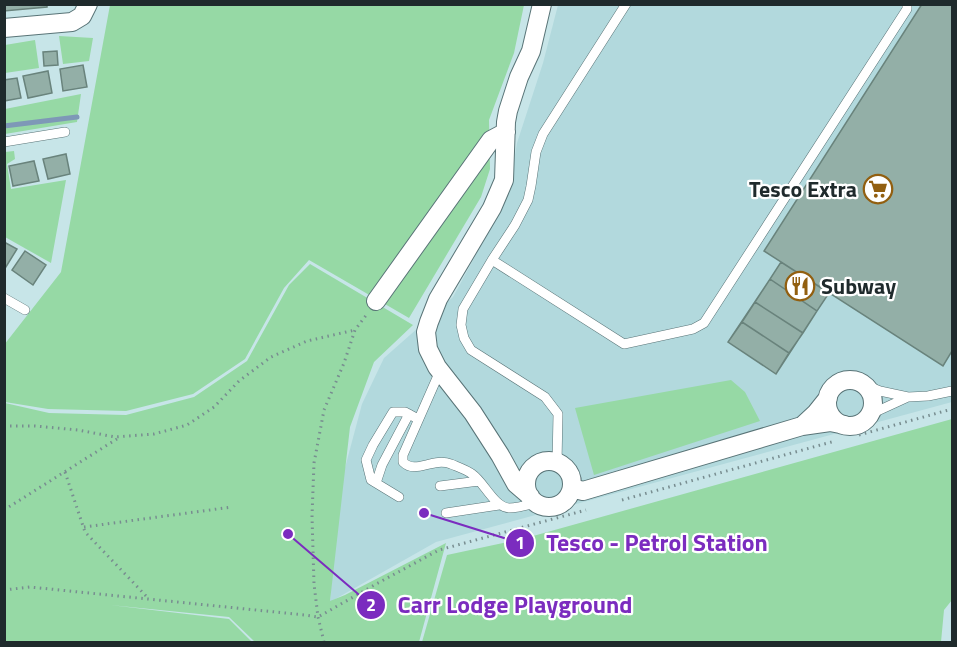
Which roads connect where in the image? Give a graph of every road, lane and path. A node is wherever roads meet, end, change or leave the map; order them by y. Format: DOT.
graph roads {
  1 [pos="88,4"];
  2 [pos="626,4"];
  3 [pos="907,4"];
  4 [pos="542,5"];
  5 [pos="4,28"];
  6 [pos="65,132"];
  7 [pos="506,132"];
  8 [pos="4,142"];
  9 [pos="492,260"];
  10 [pos="4,298"];
  11 [pos="376,301"];
  12 [pos="25,310"];
  13 [pos="355,330"];
  14 [pos="440,371"];
  15 [pos="865,385"];
  16 [pos="952,391"];
  17 [pos="908,397"];
  18 [pos="828,398"];
  19 [pos="952,409"];
  20 [pos="871,414"];
  21 [pos="414,416"];
  22 [pos="4,426"];
  23 [pos="802,426"];
  24 [pos="844,434"];
  25 [pos="121,437"];
  26 [pos="500,455"];
  27 [pos="548,463"];
  28 [pos="65,472"];
  29 [pos="479,481"];
  30 [pos="376,483"];
  31 [pos="440,486"];
  32 [pos="572,488"];
  33 [pos="399,497"];
  34 [pos="533,500"];
  35 [pos="621,500"];
  36 [pos="499,505"];
  37 [pos="231,507"];
  38 [pos="587,509"];
  39 [pos="4,510"];
  40 [pos="446,513"];
  41 [pos="84,528"];
  42 [pos="4,590"];
  43 [pos="150,599"];
  44 [pos="318,617"];
  45 [pos="324,642"];
  1 -- 5 [label="street"];
  2 -- 9 [label="lane"];
  3 -- 9 [label="lane"];
  4 -- 7 [label="street"];
  6 -- 8 [label="lane"];
  7 -- 11 [label="street"];
  7 -- 14 [label="street"];
  9 -- 27 [label="lane"];
  10 -- 12 [label="lane"];
  11 -- 13 [label="path"];
  13 -- 25 [label="path"];
  13 -- 44 [label="path"];
  14 -- 21 [label="lane"];
  14 -- 26 [label="street"];
  15 -- 17 [label="lane"];
  15 -- 18 [label="street"];
  15 -- 20 [label="street"];
  16 -- 17 [label="lane"];
  17 -- 20 [label="lane"];
  18 -- 23 [label="street"];
  18 -- 24 [label="street"];
  19 -- 24 [label="path"];
  20 -- 24 [label="street"];
  21 -- 29 [label="lane"];
  21 -- 30 [label="lane"];
  21 -- 30 [label="lane"];
  22 -- 25 [label="path"];
  23 -- 24 [label="street"];
  23 -- 32 [label="street"];
  24 -- 35 [label="path"];
  25 -- 28 [label="path"];
  26 -- 27 [label="street"];
  26 -- 34 [label="street"];
  27 -- 32 [label="street"];
  27 -- 34 [label="street"];
  28 -- 39 [label="path"];
  28 -- 41 [label="path"];
  29 -- 31 [label="lane"];
  29 -- 36 [label="lane"];
  30 -- 33 [label="lane"];
  32 -- 34 [label="street"];
  34 -- 36 [label="lane"];
  36 -- 40 [label="lane"];
  37 -- 41 [label="path"];
  38 -- 44 [label="path"];
  41 -- 43 [label="path"];
  42 -- 43 [label="path"];
  43 -- 44 [label="path"];
  44 -- 45 [label="path"];
}
